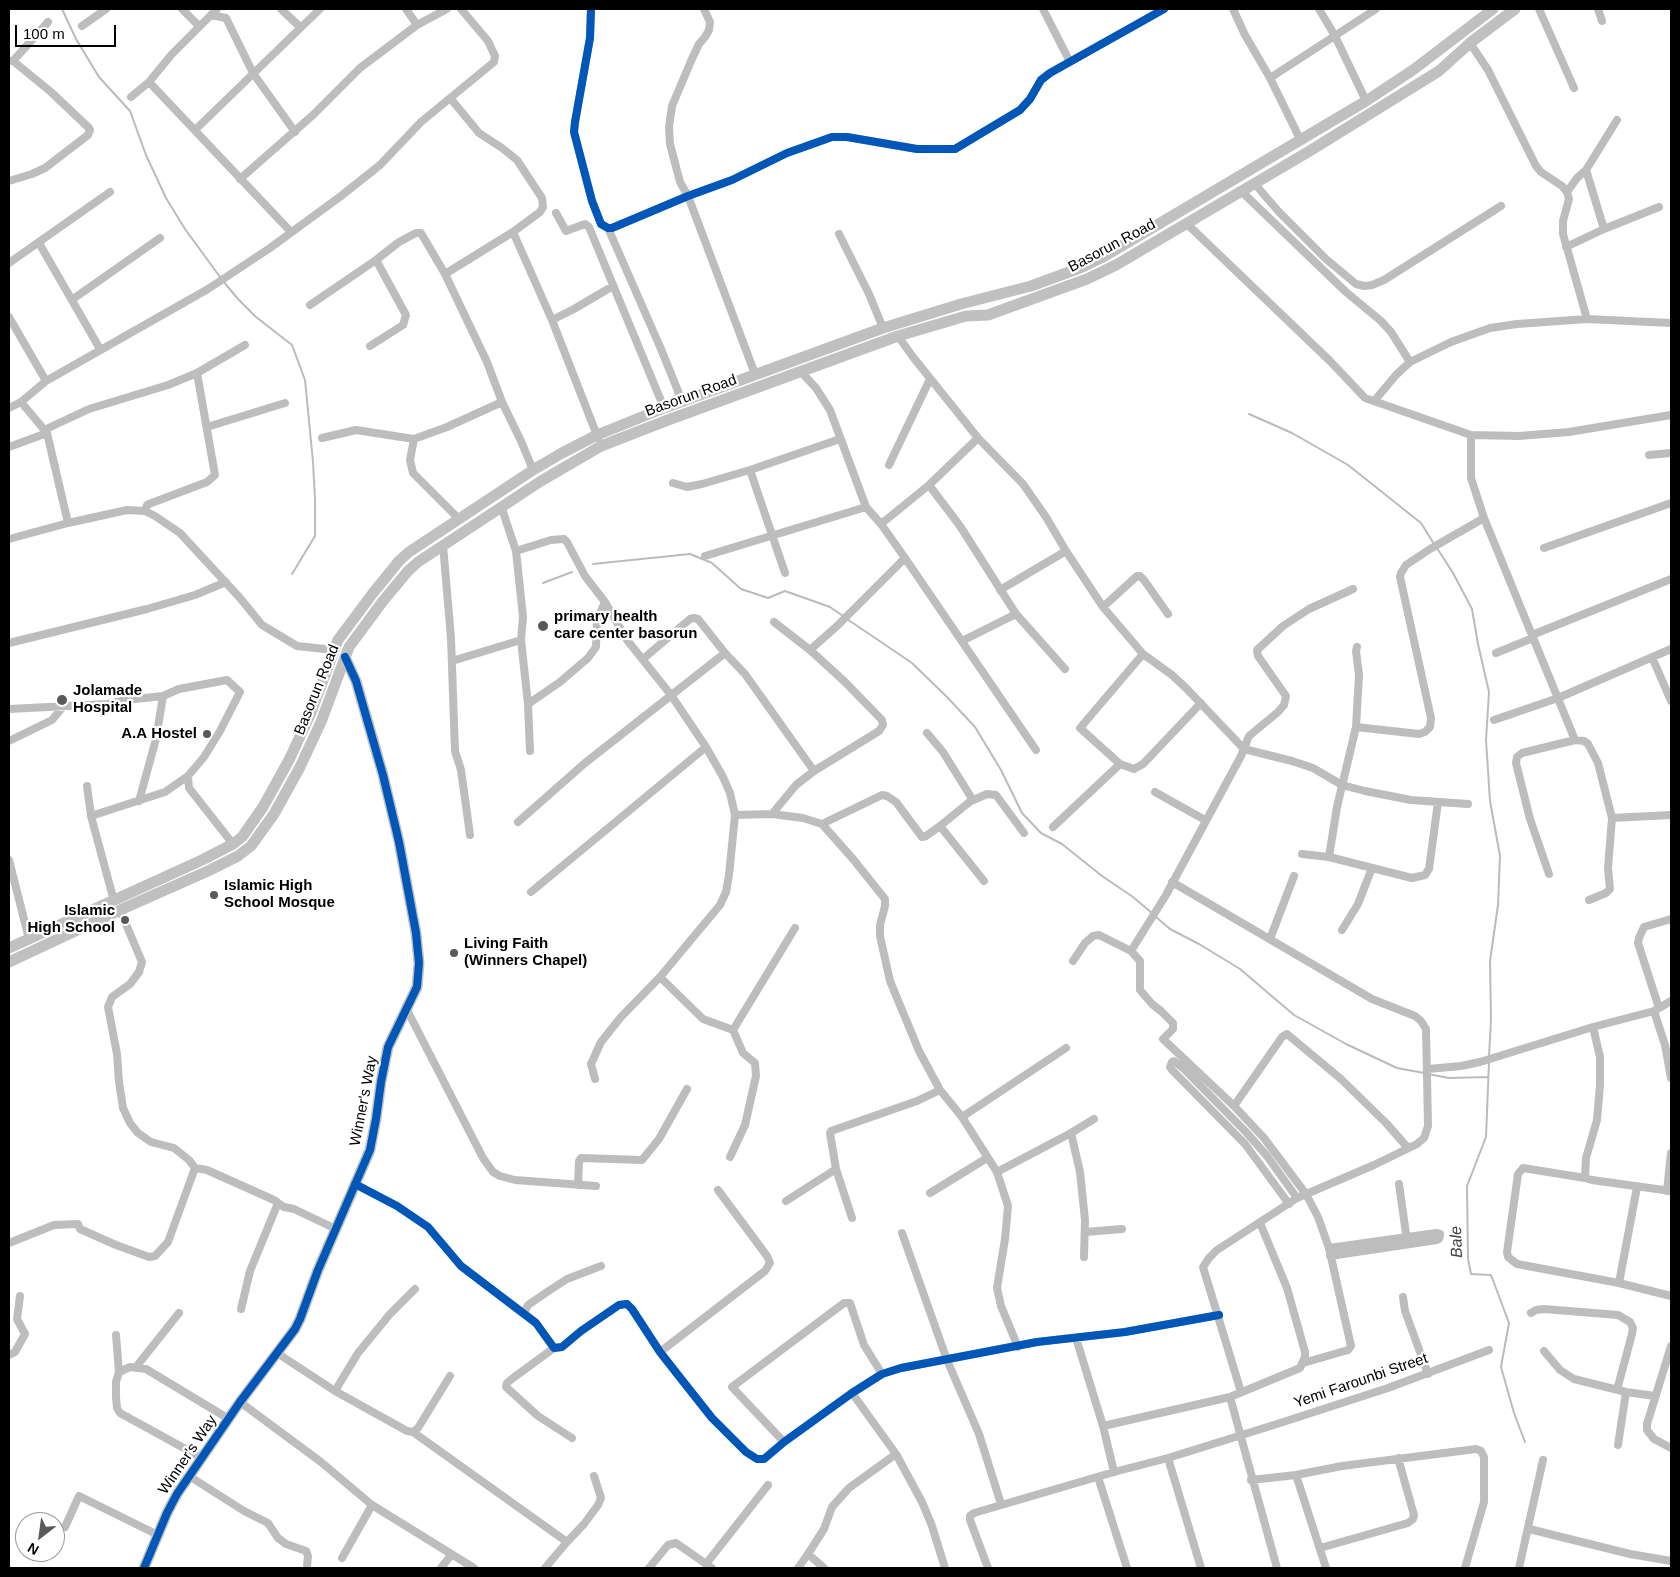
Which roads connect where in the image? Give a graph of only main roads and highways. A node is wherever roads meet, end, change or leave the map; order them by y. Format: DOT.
graph roads {
  1 [pos="1493,9"];
  2 [pos="1515,9"];
  3 [pos="599,441"];
  4 [pos="345,657"];
  5 [pos="202,860"];
  6 [pos="208,871"];
  7 [pos="117,906"];
  8 [pos="9,948"];
  9 [pos="9,962"];
  10 [pos="144,1568"];
  1 -- 3 [label="main road, Basorun Road"];
  2 -- 3 [label="main road, Basorun Road"];
  3 -- 4 [label="main road, Basorun Road"];
  3 -- 5 [label="main road, Basorun Road"];
  4 -- 6 [label="main road, Basorun Road"];
  4 -- 10 [label="main road, Winner's Way"];
  5 -- 6 [label="main road"];
  5 -- 7 [label="main road, Basorun Road"];
  6 -- 7 [label="main road, Basorun Road"];
  7 -- 8 [label="main road, Basorun Road"];
  7 -- 9 [label="main road, Basorun Road"];
}
